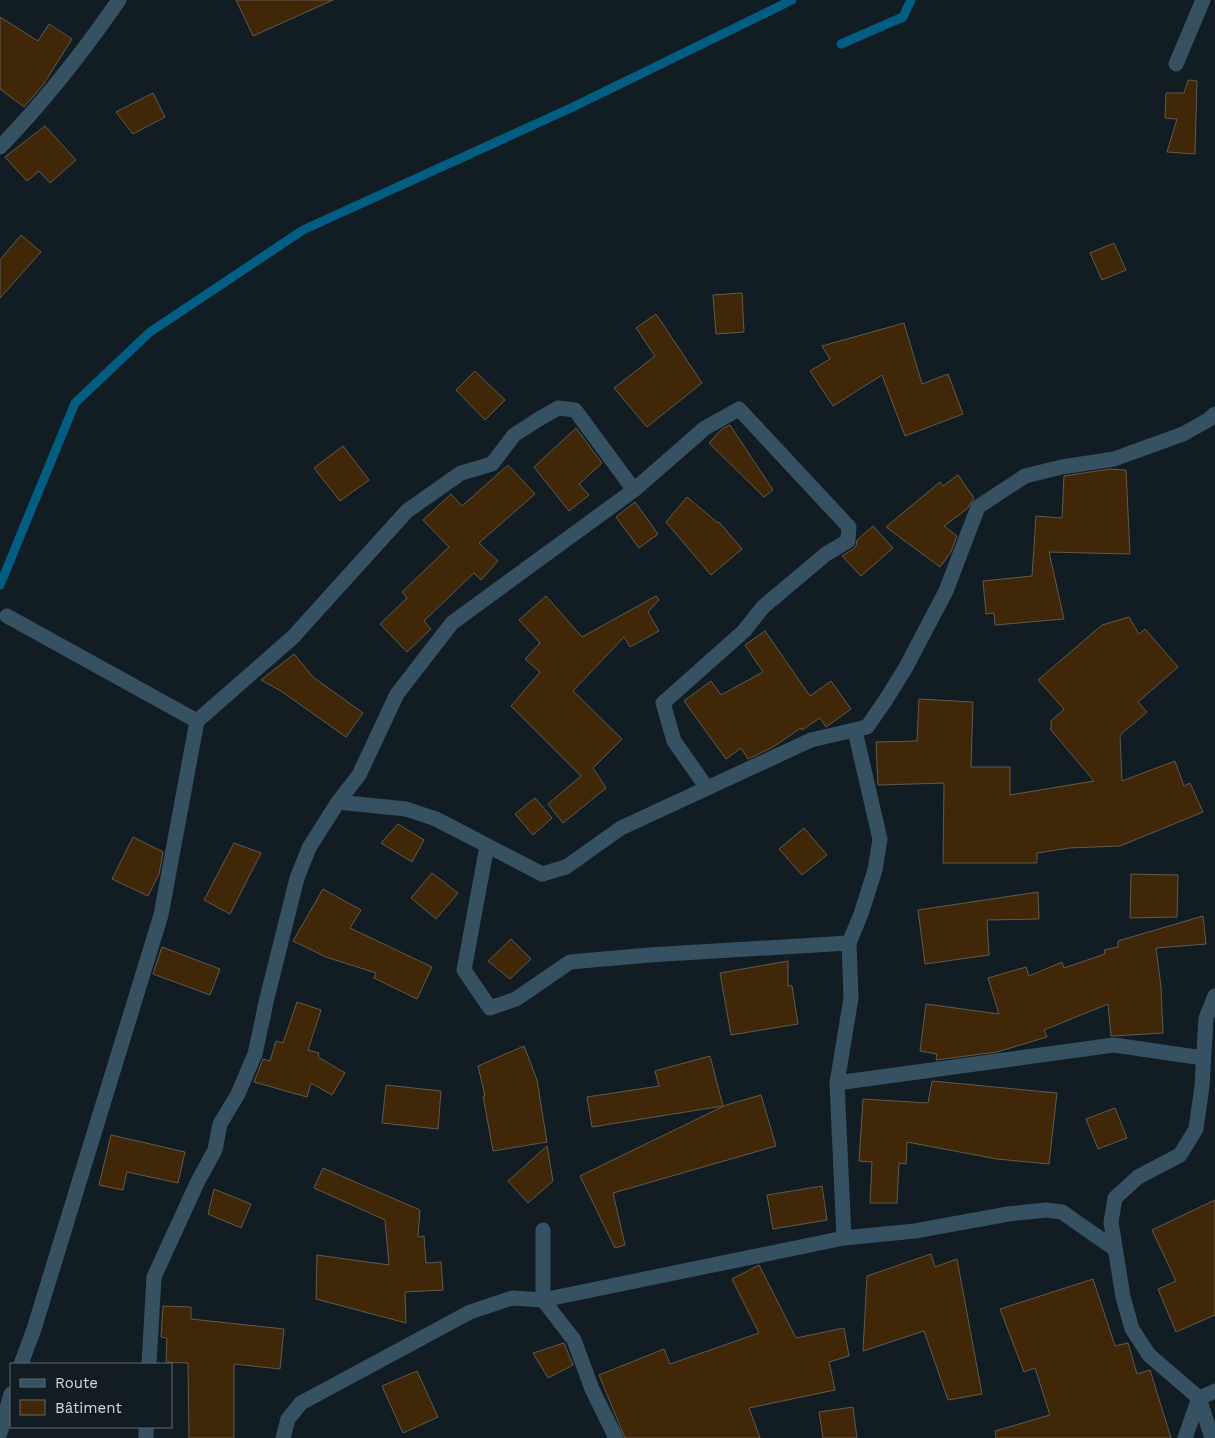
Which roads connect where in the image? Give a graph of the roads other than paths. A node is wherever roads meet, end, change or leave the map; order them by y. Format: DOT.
graph roads {
  1 [pos="119,0"];
  2 [pos="1203,0"];
  3 [pos="1176,64"];
  4 [pos="0,147"];
  5 [pos="1215,414"];
  6 [pos="634,490"];
  7 [pos="7,616"];
  8 [pos="197,721"];
  9 [pos="855,731"];
  10 [pos="707,788"];
  11 [pos="338,802"];
  12 [pos="487,846"];
  13 [pos="849,943"];
  14 [pos="1215,996"];
  15 [pos="1203,1058"];
  16 [pos="837,1083"];
  17 [pos="1209,1086"];
  18 [pos="543,1230"];
  19 [pos="844,1238"];
  20 [pos="1115,1249"];
  21 [pos="543,1300"];
  22 [pos="21,1363"];
  23 [pos="149,1363"];
  24 [pos="1215,1391"];
  25 [pos="10,1398"];
  26 [pos="1199,1398"];
  27 [pos="0,1433"];
  28 [pos="283,1438"];
  29 [pos="616,1438"];
  30 [pos="1186,1438"];
  31 [pos="1212,1438"];
  1 -- 4 [label="street"];
  2 -- 3 [label="street"];
  5 -- 9 [label="street"];
  6 -- 8 [label="street"];
  6 -- 10 [label="street"];
  6 -- 11 [label="street"];
  7 -- 8 [label="street"];
  8 -- 22 [label="street"];
  9 -- 10 [label="street"];
  9 -- 13 [label="street"];
  10 -- 12 [label="street"];
  11 -- 12 [label="street"];
  11 -- 23 [label="street"];
  12 -- 13 [label="street"];
  13 -- 16 [label="street"];
  14 -- 15 [label="street"];
  15 -- 16 [label="street"];
  15 -- 17 [label="street"];
  16 -- 19 [label="street"];
  17 -- 20 [label="street"];
  18 -- 21 [label="street"];
  19 -- 20 [label="street"];
  19 -- 21 [label="street"];
  20 -- 26 [label="street"];
  21 -- 28 [label="street"];
  21 -- 29 [label="street"];
  24 -- 26 [label="street"];
  25 -- 27 [label="street"];
  26 -- 30 [label="street"];
  26 -- 31 [label="street"];
}
